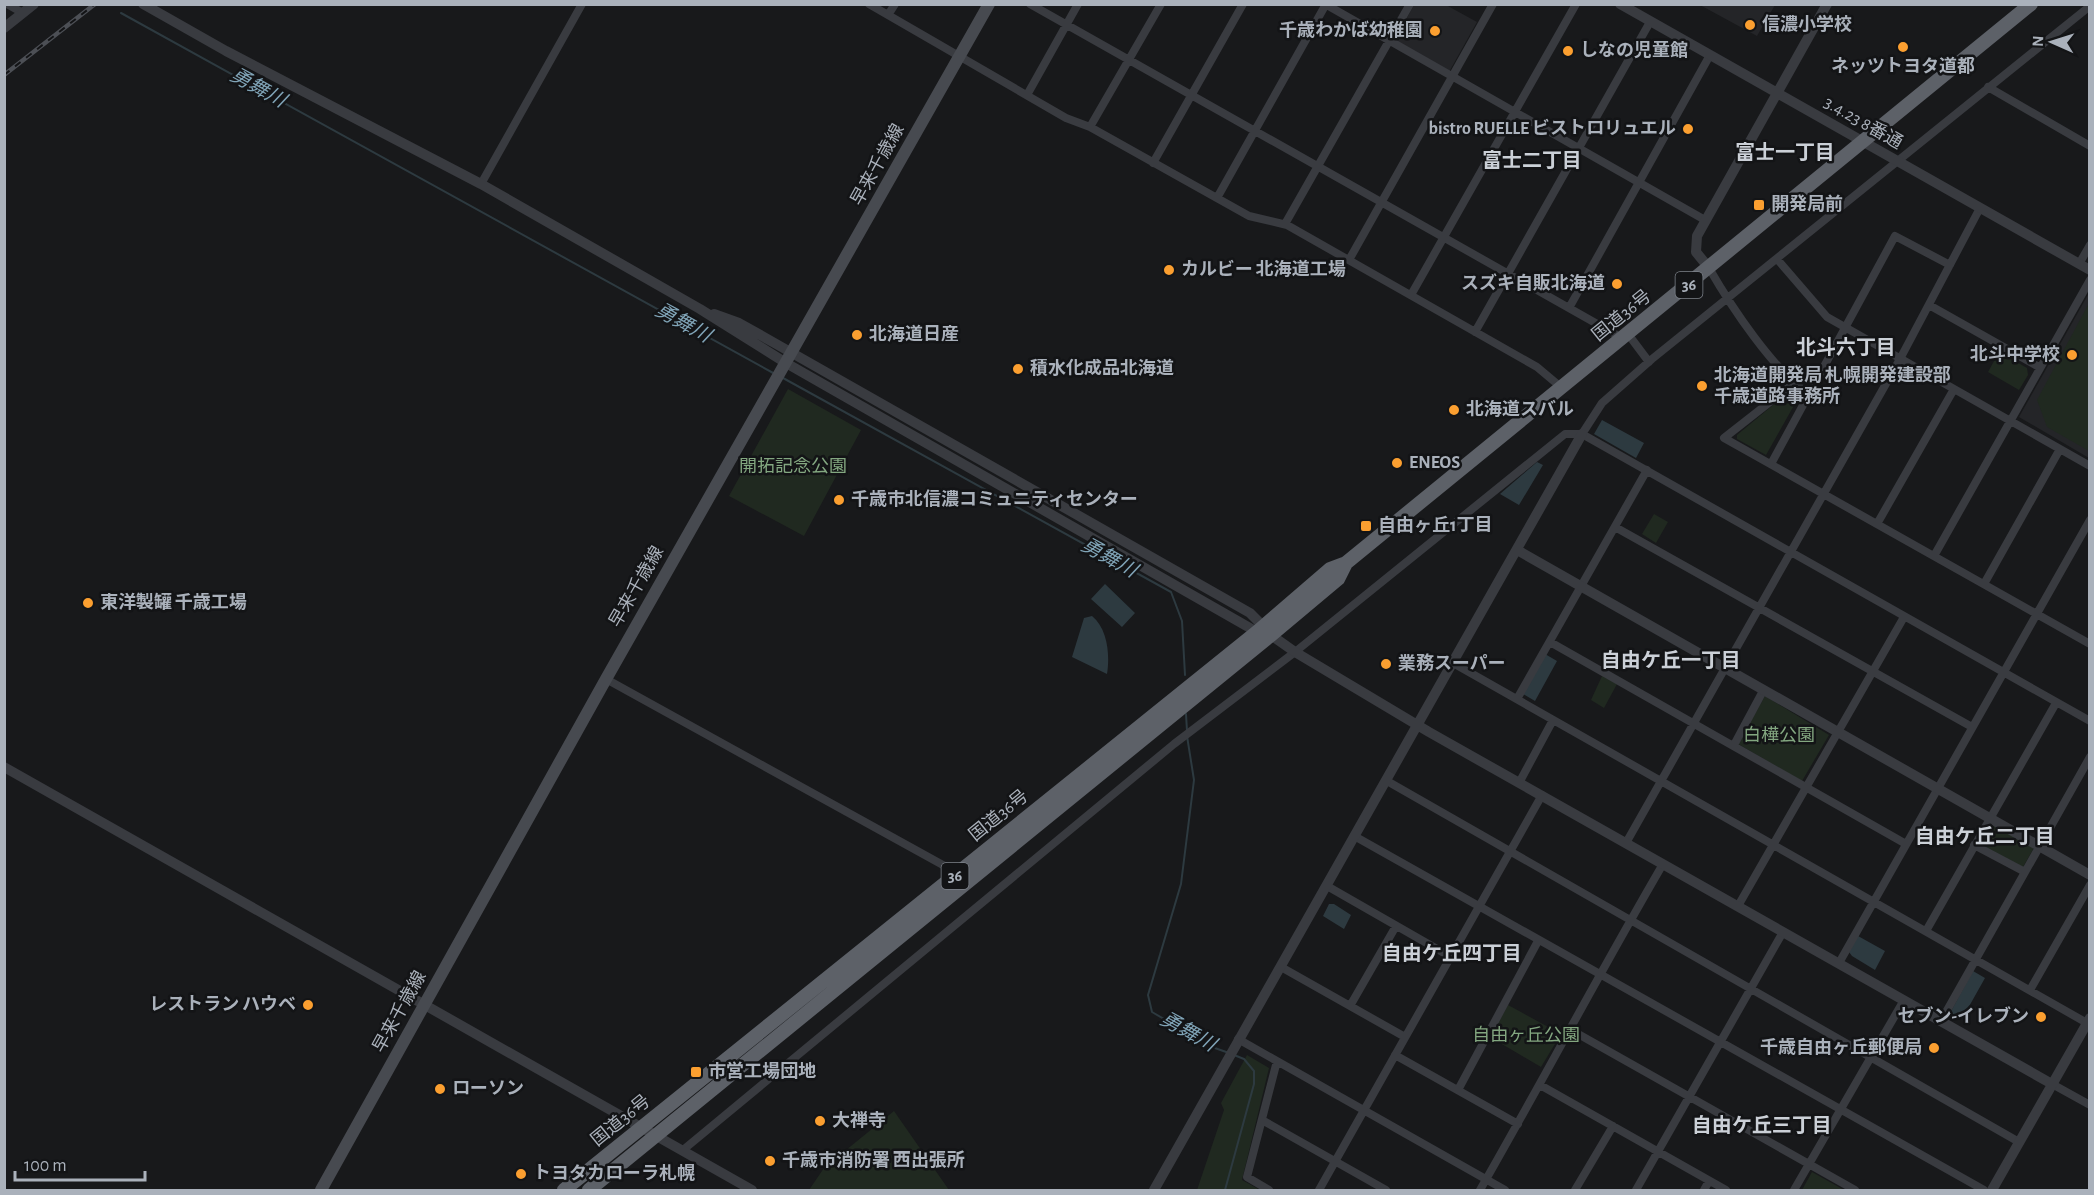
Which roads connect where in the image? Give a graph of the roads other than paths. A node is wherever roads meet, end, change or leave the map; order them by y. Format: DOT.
graph roads {
  1 [pos="7,4"];
  2 [pos="34,4"];
  3 [pos="143,4"];
  4 [pos="582,4"];
  5 [pos="869,4"];
  6 [pos="895,4"];
  7 [pos="989,4"];
  8 [pos="1030,4"];
  9 [pos="1078,4"];
  10 [pos="1161,4"];
  11 [pos="1243,4"];
  12 [pos="1410,4"];
  13 [pos="1493,4"];
  14 [pos="1576,4"];
  15 [pos="1620,4"];
  16 [pos="1827,4"];
  17 [pos="2031,4"];
  18 [pos="1326,5"];
  19 [pos="2090,6"];
  20 [pos="23,14"];
  21 [pos="888,15"];
  22 [pos="1650,22"];
  23 [pos="1066,25"];
  24 [pos="4,28"];
  25 [pos="1389,41"];
  26 [pos="1710,55"];
  27 [pos="960,56"];
  28 [pos="1129,61"];
  29 [pos="1452,77"];
  30 [pos="1988,87"];
  31 [pos="1778,92"];
  32 [pos="1027,95"];
  33 [pos="1191,96"];
  34 [pos="1514,112"];
  35 [pos="1090,128"];
  36 [pos="1256,132"];
  37 [pos="1863,142"];
  38 [pos="2090,146"];
  39 [pos="1577,148"];
  40 [pos="1153,162"];
  41 [pos="1898,162"];
  42 [pos="1318,167"];
  43 [pos="1639,183"];
  44 [pos="481,184"];
  45 [pos="1217,198"];
  46 [pos="1381,202"];
  47 [pos="1980,208"];
  48 [pos="1705,220"];
  49 [pos="1285,224"];
  50 [pos="1443,238"];
  51 [pos="2090,245"];
  52 [pos="1777,259"];
  53 [pos="1349,260"];
  54 [pos="2079,264"];
  55 [pos="1950,265"];
  56 [pos="1709,268"];
  57 [pos="2090,270"];
  58 [pos="1507,273"];
  59 [pos="2090,280"];
  60 [pos="1411,295"];
  61 [pos="1727,299"];
  62 [pos="1929,305"];
  63 [pos="1569,308"];
  64 [pos="1846,328"];
  65 [pos="1475,332"];
  66 [pos="1625,336"];
  67 [pos="1900,358"];
  68 [pos="1649,362"];
  69 [pos="784,367"];
  70 [pos="2039,367"];
  71 [pos="1793,384"];
  72 [pos="1562,388"];
  73 [pos="1954,389"];
  74 [pos="1809,395"];
  75 [pos="2009,420"];
  76 [pos="1582,434"];
  77 [pos="2060,449"];
  78 [pos="1771,464"];
  79 [pos="2090,466"];
  80 [pos="1647,470"];
  81 [pos="1824,494"];
  82 [pos="2090,520"];
  83 [pos="1877,524"];
  84 [pos="1615,527"];
  85 [pos="1517,550"];
  86 [pos="1790,551"];
  87 [pos="1934,556"];
  88 [pos="1984,584"];
  89 [pos="1582,586"];
  90 [pos="1759,608"];
  91 [pos="2035,613"];
  92 [pos="1904,617"];
  93 [pos="1264,631"];
  94 [pos="1550,642"];
  95 [pos="2089,642"];
  96 [pos="1295,652"];
  97 [pos="1453,663"];
  98 [pos="1724,669"];
  99 [pos="1872,672"];
  100 [pos="2002,672"];
  101 [pos="606,679"];
  102 [pos="1763,691"];
  103 [pos="1517,699"];
  104 [pos="2056,703"];
  105 [pos="1553,720"];
  106 [pos="2090,721"];
  107 [pos="1694,723"];
  108 [pos="1417,725"];
  109 [pos="1972,728"];
  110 [pos="1837,733"];
  111 [pos="1734,745"];
  112 [pos="2089,759"];
  113 [pos="4,767"];
  114 [pos="1387,781"];
  115 [pos="1661,781"];
  116 [pos="1519,783"];
  117 [pos="1806,787"];
  118 [pos="1937,789"];
  119 [pos="1542,795"];
  120 [pos="1989,817"];
  121 [pos="1356,837"];
  122 [pos="1626,843"];
  123 [pos="1773,844"];
  124 [pos="1906,844"];
  125 [pos="1974,845"];
  126 [pos="2040,846"];
  127 [pos="1510,852"];
  128 [pos="1664,864"];
  129 [pos="2025,872"];
  130 [pos="2090,875"];
  131 [pos="962,878"];
  132 [pos="2090,885"];
  133 [pos="1327,886"];
  134 [pos="1874,902"];
  135 [pos="1738,906"];
  136 [pos="1479,908"];
  137 [pos="1631,920"];
  138 [pos="1396,926"];
  139 [pos="1926,931"];
  140 [pos="1783,932"];
  141 [pos="1538,941"];
  142 [pos="1451,957"];
  143 [pos="1975,959"];
  144 [pos="1839,963"];
  145 [pos="1281,967"];
  146 [pos="1598,975"];
  147 [pos="1750,989"];
  148 [pos="2030,990"];
  149 [pos="1904,1000"];
  150 [pos="425,1004"];
  151 [pos="1350,1006"];
  152 [pos="2088,1020"];
  153 [pos="1941,1021"];
  154 [pos="1571,1030"];
  155 [pos="1405,1037"];
  156 [pos="1237,1042"];
  157 [pos="1719,1042"];
  158 [pos="1395,1055"];
  159 [pos="1871,1058"];
  160 [pos="1277,1061"];
  161 [pos="2052,1084"];
  162 [pos="1540,1085"];
  163 [pos="1458,1090"];
  164 [pos="1688,1096"];
  165 [pos="2090,1105"];
  166 [pos="1364,1110"];
  167 [pos="1839,1110"];
  168 [pos="1262,1120"];
  169 [pos="1518,1124"];
  170 [pos="1613,1126"];
  171 [pos="643,1127"];
  172 [pos="657,1136"];
  173 [pos="2019,1142"];
  174 [pos="683,1150"];
  175 [pos="1658,1152"];
  176 [pos="1335,1161"];
  177 [pos="1809,1164"];
  178 [pos="1486,1180"];
  179 [pos="1709,1181"];
  180 [pos="321,1191"];
  181 [pos="564,1191"];
  182 [pos="589,1191"];
  183 [pos="753,1191"];
  184 [pos="1154,1191"];
  185 [pos="1269,1191"];
  186 [pos="1319,1191"];
  187 [pos="1386,1191"];
  188 [pos="1480,1191"];
  189 [pos="1505,1191"];
  190 [pos="1575,1191"];
  191 [pos="1636,1191"];
  192 [pos="1704,1191"];
  193 [pos="1726,1191"];
  194 [pos="1794,1191"];
  195 [pos="1855,1191"];
  196 [pos="1984,1191"];
  197 [pos="1992,1191"];
  1 -- 20 [label="street"];
  2 -- 20 [label="street"];
  3 -- 44 [label="street"];
  4 -- 44 [label="street"];
  5 -- 21 [label="street"];
  6 -- 21 [label="street"];
  7 -- 27 [label="main road, 早来千歳線"];
  8 -- 23 [label="street"];
  9 -- 23 [label="street"];
  10 -- 28 [label="street"];
  11 -- 33 [label="street"];
  12 -- 25 [label="street"];
  13 -- 29 [label="street"];
  14 -- 34 [label="street"];
  15 -- 22 [label="street, 3.4.23 8番通"];
  16 -- 31 [label="street"];
  17 -- 37 [label="highway, 国道36号 / 36"];
  18 -- 25 [label="street"];
  18 -- 36 [label="street"];
  19 -- 30 [label="street"];
  20 -- 24 [label="street"];
  21 -- 27 [label="street"];
  22 -- 26 [label="street, 3.4.23 8番通"];
  22 -- 39 [label="street"];
  23 -- 28 [label="street"];
  23 -- 32 [label="street"];
  25 -- 29 [label="street"];
  25 -- 42 [label="street"];
  26 -- 31 [label="street, 3.4.23 8番通"];
  26 -- 43 [label="street"];
  27 -- 32 [label="street"];
  27 -- 69 [label="main road, 早来千歳線"];
  28 -- 33 [label="street"];
  28 -- 35 [label="street"];
  29 -- 34 [label="street"];
  29 -- 46 [label="street"];
  30 -- 38 [label="street"];
  30 -- 41 [label="street"];
  31 -- 37 [label="street, 3.4.23 8番通"];
  31 -- 48 [label="street"];
  32 -- 35 [label="street"];
  33 -- 36 [label="street"];
  33 -- 40 [label="street"];
  34 -- 39 [label="street"];
  34 -- 50 [label="street"];
  35 -- 40 [label="street"];
  36 -- 42 [label="street"];
  36 -- 45 [label="street"];
  37 -- 41 [label="street, 3.4.23 8番通"];
  37 -- 56 [label="highway, 国道36号 / 36"];
  39 -- 43 [label="street"];
  39 -- 58 [label="street"];
  40 -- 45 [label="street"];
  41 -- 47 [label="street, 3.4.23 8番通"];
  41 -- 52 [label="street"];
  42 -- 46 [label="street"];
  42 -- 49 [label="street"];
  43 -- 48 [label="street"];
  43 -- 63 [label="street"];
  44 -- 69 [label="street"];
  45 -- 49 [label="street"];
  46 -- 50 [label="street"];
  46 -- 53 [label="street"];
  47 -- 54 [label="street, 3.4.23 8番通"];
  47 -- 55 [label="street"];
  48 -- 56 [label="street"];
  49 -- 53 [label="street"];
  50 -- 58 [label="street"];
  50 -- 60 [label="street"];
  51 -- 54 [label="street"];
  52 -- 61 [label="street"];
  52 -- 64 [label="street"];
  53 -- 60 [label="street"];
  54 -- 57 [label="street, 3.4.23 8番通"];
  55 -- 62 [label="street"];
  55 -- 64 [label="street"];
  56 -- 61 [label="street"];
  56 -- 66 [label="highway, 国道36号 / 36"];
  58 -- 63 [label="street"];
  58 -- 65 [label="street"];
  59 -- 70 [label="street"];
  60 -- 65 [label="street"];
  61 -- 68 [label="street"];
  61 -- 71 [label="street"];
  62 -- 67 [label="street"];
  62 -- 70 [label="street"];
  63 -- 66 [label="street"];
  64 -- 67 [label="street"];
  64 -- 74 [label="street"];
  65 -- 72 [label="street"];
  66 -- 68 [label="street"];
  66 -- 72 [label="highway, 国道36号 / 36"];
  67 -- 73 [label="street"];
  67 -- 81 [label="street"];
  68 -- 76 [label="street"];
  69 -- 93 [label="street"];
  69 -- 101 [label="main road, 早来千歳線"];
  70 -- 75 [label="street"];
  71 -- 74 [label="street"];
  71 -- 78 [label="street"];
  72 -- 93 [label="highway, 国道36号 / 36"];
  73 -- 75 [label="street"];
  73 -- 83 [label="street"];
  74 -- 78 [label="street"];
  75 -- 77 [label="street"];
  75 -- 87 [label="street"];
  76 -- 80 [label="street"];
  76 -- 85 [label="street"];
  76 -- 96 [label="street"];
  77 -- 79 [label="street"];
  77 -- 88 [label="street"];
  78 -- 81 [label="street"];
  80 -- 84 [label="street"];
  80 -- 86 [label="street"];
  81 -- 83 [label="street"];
  81 -- 86 [label="street"];
  82 -- 91 [label="street"];
  83 -- 87 [label="street"];
  84 -- 89 [label="street"];
  84 -- 90 [label="street"];
  85 -- 89 [label="street"];
  85 -- 97 [label="street"];
  86 -- 90 [label="street"];
  86 -- 92 [label="street"];
  87 -- 88 [label="street"];
  88 -- 91 [label="street"];
  89 -- 94 [label="street"];
  89 -- 98 [label="street"];
  90 -- 98 [label="street"];
  90 -- 99 [label="street"];
  91 -- 95 [label="street"];
  91 -- 100 [label="street"];
  92 -- 99 [label="street"];
  92 -- 100 [label="street"];
  93 -- 96 [label="street"];
  93 -- 131 [label="highway, 国道36号 / 36"];
  94 -- 103 [label="street"];
  94 -- 107 [label="street"];
  96 -- 108 [label="street"];
  96 -- 174 [label="street"];
  97 -- 103 [label="street"];
  97 -- 108 [label="street"];
  98 -- 102 [label="street"];
  98 -- 107 [label="street"];
  99 -- 109 [label="street"];
  99 -- 110 [label="street"];
  100 -- 104 [label="street"];
  100 -- 109 [label="street"];
  101 -- 131 [label="street"];
  101 -- 150 [label="main road, 早来千歳線"];
  102 -- 110 [label="street"];
  102 -- 111 [label="street"];
  103 -- 105 [label="street"];
  104 -- 106 [label="street"];
  104 -- 120 [label="street"];
  105 -- 115 [label="street"];
  105 -- 116 [label="street"];
  107 -- 111 [label="street"];
  107 -- 115 [label="street"];
  108 -- 114 [label="street"];
  108 -- 116 [label="street"];
  109 -- 118 [label="street"];
  110 -- 117 [label="street"];
  110 -- 118 [label="street"];
  111 -- 117 [label="street"];
  112 -- 126 [label="street"];
  113 -- 150 [label="street"];
  114 -- 121 [label="street"];
  114 -- 127 [label="street"];
  115 -- 122 [label="street"];
  115 -- 123 [label="street"];
  116 -- 119 [label="street"];
  117 -- 123 [label="street"];
  117 -- 124 [label="street"];
  118 -- 120 [label="street"];
  118 -- 124 [label="street"];
  119 -- 122 [label="street"];
  119 -- 127 [label="street"];
  120 -- 125 [label="street"];
  120 -- 126 [label="street"];
  121 -- 133 [label="street"];
  121 -- 136 [label="street"];
  122 -- 128 [label="street"];
  123 -- 134 [label="street"];
  123 -- 135 [label="street"];
  124 -- 134 [label="street"];
  125 -- 129 [label="street"];
  125 -- 139 [label="street"];
  126 -- 129 [label="street"];
  126 -- 130 [label="street"];
  127 -- 136 [label="street"];
  127 -- 137 [label="street"];
  128 -- 135 [label="street"];
  128 -- 137 [label="street"];
  129 -- 143 [label="street"];
  131 -- 171 [label="highway, 国道36号 / 36"];
  131 -- 172 [label="highway, 国道36号 / 36"];
  132 -- 148 [label="street"];
  133 -- 138 [label="street"];
  133 -- 145 [label="street"];
  134 -- 139 [label="street"];
  134 -- 144 [label="street"];
  135 -- 140 [label="street"];
  136 -- 141 [label="street"];
  136 -- 142 [label="street"];
  137 -- 146 [label="street"];
  137 -- 147 [label="street"];
  138 -- 142 [label="street"];
  138 -- 151 [label="street"];
  139 -- 143 [label="street"];
  140 -- 144 [label="street"];
  140 -- 147 [label="street"];
  141 -- 146 [label="street"];
  141 -- 163 [label="street"];
  142 -- 155 [label="street"];
  143 -- 148 [label="street"];
  143 -- 153 [label="street"];
  144 -- 149 [label="street"];
  145 -- 151 [label="street"];
  145 -- 156 [label="street"];
  146 -- 154 [label="street"];
  146 -- 157 [label="street"];
  147 -- 157 [label="street"];
  147 -- 159 [label="street"];
  148 -- 152 [label="street"];
  149 -- 153 [label="street"];
  149 -- 159 [label="street"];
  150 -- 171 [label="street"];
  150 -- 180 [label="main road, 早来千歳線"];
  151 -- 155 [label="street"];
  152 -- 161 [label="street"];
  153 -- 161 [label="street"];
  154 -- 162 [label="street"];
  154 -- 164 [label="street"];
  155 -- 158 [label="street"];
  156 -- 160 [label="street"];
  156 -- 184 [label="street"];
  157 -- 164 [label="street"];
  157 -- 167 [label="street"];
  158 -- 163 [label="street"];
  158 -- 166 [label="street"];
  159 -- 167 [label="street"];
  159 -- 173 [label="street"];
  160 -- 166 [label="street"];
  160 -- 168 [label="street"];
  161 -- 165 [label="street"];
  161 -- 173 [label="street"];
  162 -- 169 [label="street"];
  162 -- 170 [label="street"];
  163 -- 169 [label="street"];
  164 -- 175 [label="street"];
  164 -- 177 [label="street"];
  166 -- 176 [label="street"];
  166 -- 178 [label="street"];
  167 -- 177 [label="street"];
  167 -- 196 [label="street"];
  168 -- 176 [label="street"];
  168 -- 185 [label="street"];
  169 -- 178 [label="street"];
  170 -- 175 [label="street"];
  170 -- 190 [label="street"];
  171 -- 172 [label="street"];
  171 -- 181 [label="highway, 国道36号 / 36"];
  172 -- 174 [label="street"];
  172 -- 182 [label="highway, 国道36号 / 36"];
  173 -- 197 [label="street"];
  174 -- 183 [label="street"];
  175 -- 179 [label="street"];
  175 -- 191 [label="street"];
  176 -- 186 [label="street"];
  176 -- 187 [label="street"];
  177 -- 194 [label="street"];
  177 -- 195 [label="street"];
  178 -- 188 [label="street"];
  178 -- 189 [label="street"];
  179 -- 192 [label="street"];
  179 -- 193 [label="street"];
}
